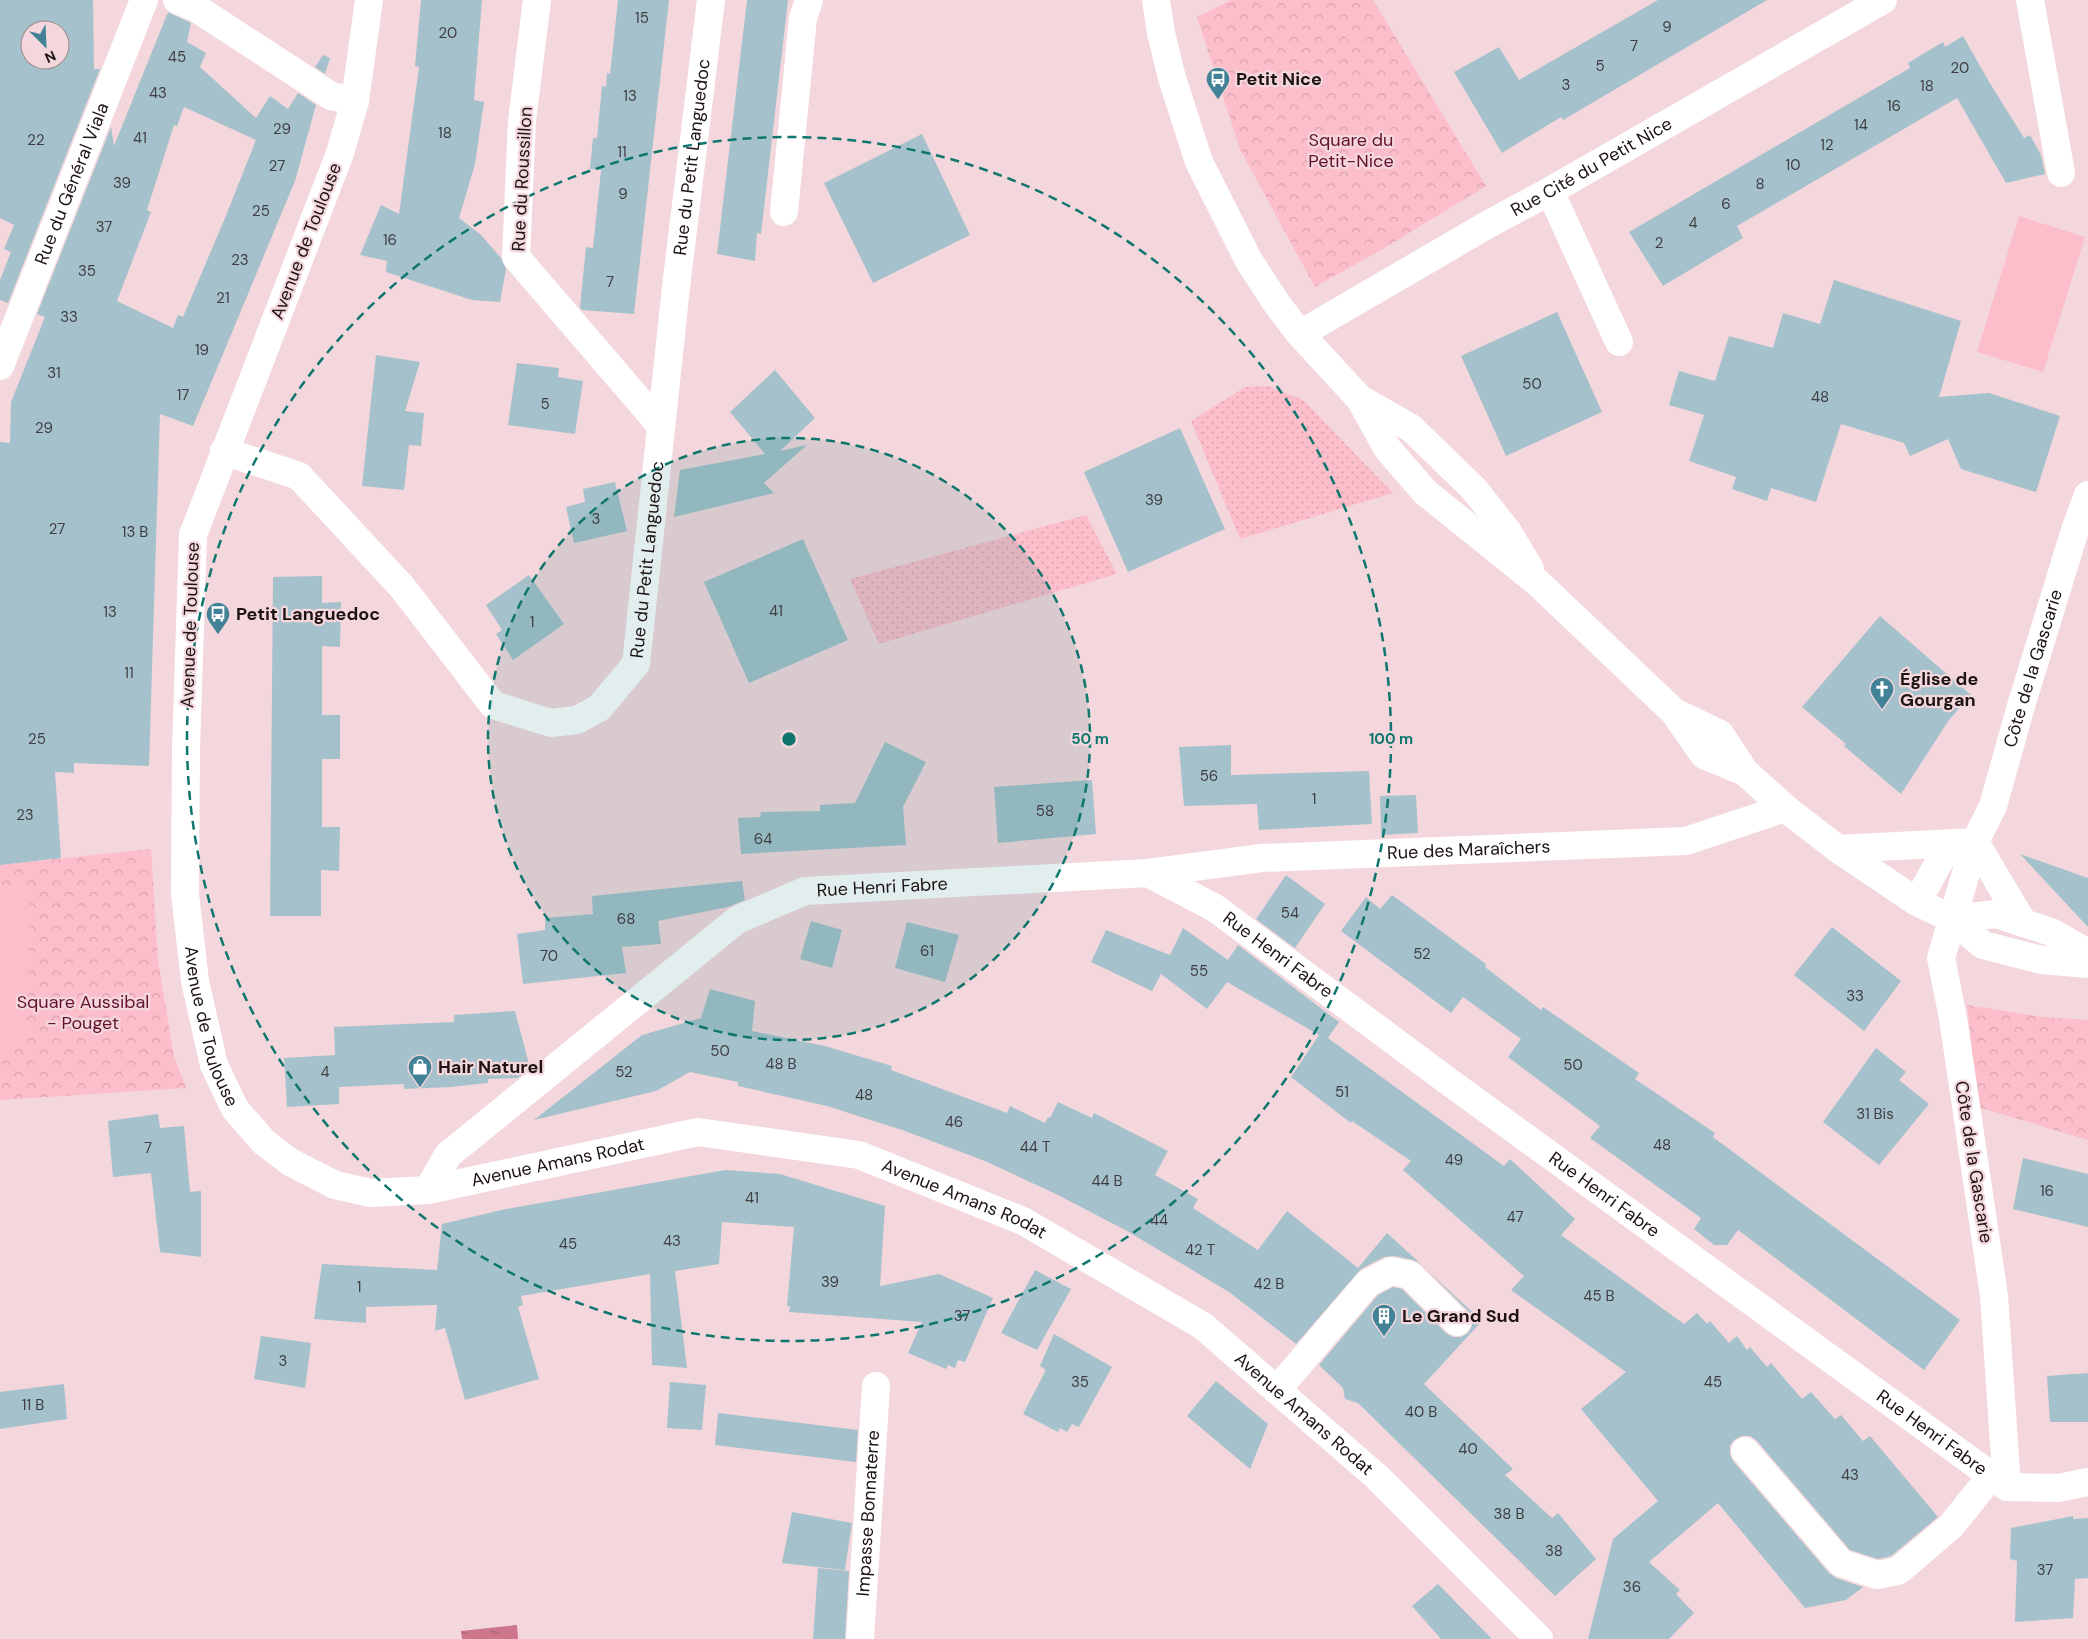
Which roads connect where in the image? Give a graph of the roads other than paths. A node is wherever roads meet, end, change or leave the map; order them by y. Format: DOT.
graph roads {
  1 [pos="144,0"];
  2 [pos="177,0"];
  3 [pos="369,0"];
  4 [pos="537,0"];
  5 [pos="711,0"];
  6 [pos="809,0"];
  7 [pos="1156,0"];
  8 [pos="1883,0"];
  9 [pos="2030,0"];
  10 [pos="355,101"];
  11 [pos="2061,173"];
  12 [pos="1550,191"];
  13 [pos="784,212"];
  14 [pos="1300,334"];
  15 [pos="1619,342"];
  16 [pos="0,366"];
  17 [pos="1360,399"];
  18 [pos="660,426"];
  19 [pos="224,451"];
  20 [pos="2088,495"];
  21 [pos="1538,583"];
  22 [pos="1785,808"];
  23 [pos="1962,843"];
  24 [pos="1838,849"];
  25 [pos="1148,873"];
  26 [pos="1917,902"];
  27 [pos="1952,919"];
  28 [pos="2023,923"];
  29 [pos="2088,953"];
  30 [pos="2088,964"];
  31 [pos="264,1142"];
  32 [pos="428,1190"];
  33 [pos="1457,1322"];
  34 [pos="876,1386"];
  35 [pos="1277,1390"];
  36 [pos="1745,1451"];
  37 [pos="1999,1481"];
  38 [pos="2088,1482"];
  39 [pos="860,1639"];
  40 [pos="1539,1639"];
  1 -- 16 [label="street, Rue du Général Viala"];
  2 -- 10 [label="street"];
  3 -- 10 [label="street, Avenue de Toulouse"];
  4 -- 18 [label="street, Rue du Roussillon"];
  5 -- 18 [label="street, Rue du Petit Languedoc"];
  6 -- 13 [label="street"];
  7 -- 14 [label="street"];
  8 -- 12 [label="street, Rue Cité du Petit Nice"];
  9 -- 11 [label="street"];
  10 -- 19 [label="street, Avenue de Toulouse"];
  12 -- 14 [label="street, Rue Cité du Petit Nice"];
  12 -- 15 [label="street"];
  14 -- 17 [label="street"];
  17 -- 21 [label="street"];
  17 -- 21 [label="street"];
  18 -- 19 [label="street, Rue du Petit Languedoc"];
  19 -- 31 [label="street, Avenue de Toulouse"];
  20 -- 23 [label="street, Côte de la Gascarie"];
  21 -- 22 [label="street"];
  22 -- 24 [label="street"];
  22 -- 25 [label="street, Rue des Maraîchers"];
  23 -- 24 [label="street"];
  23 -- 26 [label="street, Côte de la Gascarie"];
  23 -- 27 [label="street, Côte de la Gascarie"];
  23 -- 28 [label="street"];
  24 -- 26 [label="street"];
  25 -- 32 [label="street, Rue Henri Fabre"];
  25 -- 37 [label="street, Rue Henri Fabre"];
  26 -- 27 [label="street"];
  27 -- 28 [label="street"];
  27 -- 30 [label="street"];
  27 -- 37 [label="street, Côte de la Gascarie"];
  28 -- 29 [label="street"];
  31 -- 32 [label="street, Avenue Amans Rodat"];
  32 -- 35 [label="street, Avenue Amans Rodat"];
  33 -- 35 [label="street"];
  34 -- 39 [label="street, Impasse Bonnaterre"];
  35 -- 40 [label="street, Avenue Amans Rodat"];
  36 -- 37 [label="street"];
  37 -- 38 [label="street"];
}
